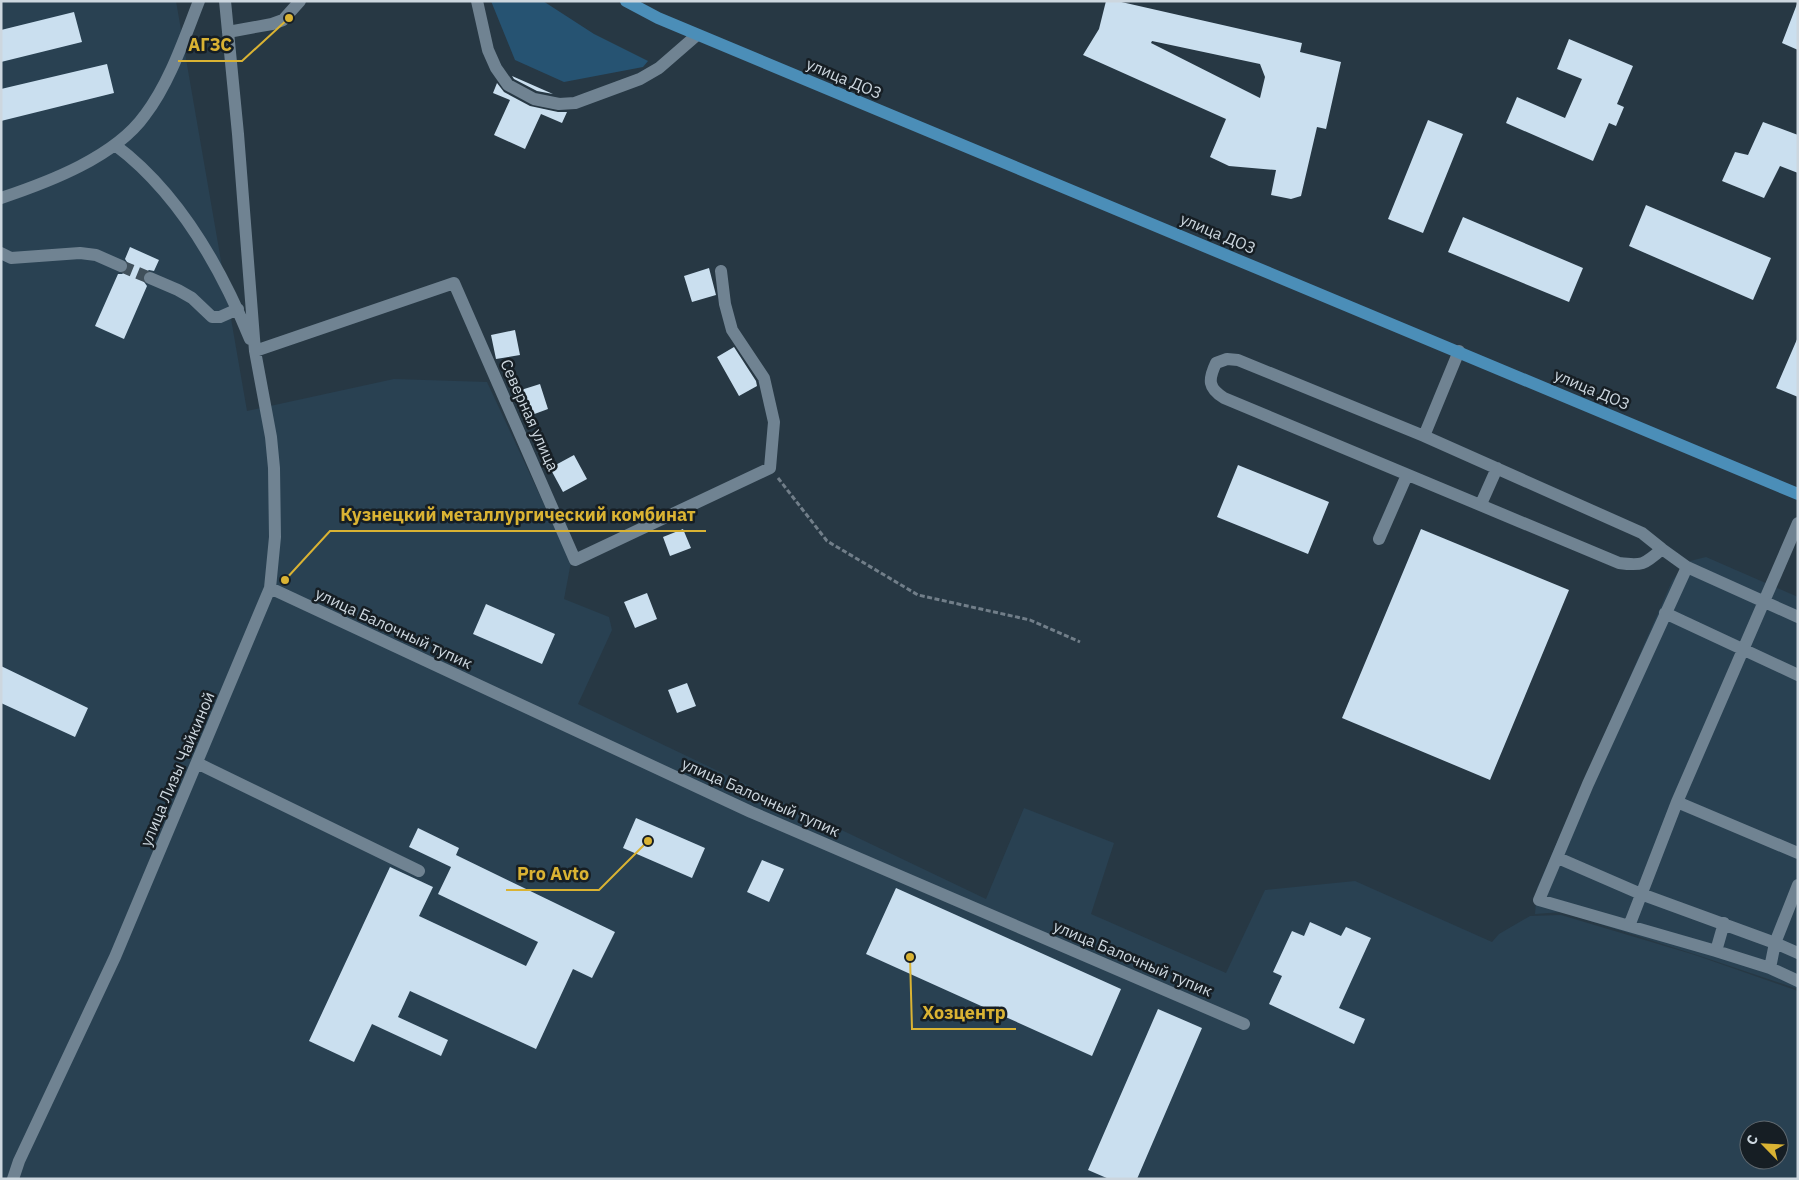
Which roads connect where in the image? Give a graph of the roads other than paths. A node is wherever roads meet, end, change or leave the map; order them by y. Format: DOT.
graph roads {
  1 [pos="199,1"];
  2 [pos="225,1"];
  3 [pos="300,1"];
  4 [pos="477,1"];
  5 [pos="632,3"];
  6 [pos="228,32"];
  7 [pos="697,35"];
  8 [pos="115,145"];
  9 [pos="1,198"];
  10 [pos="1,253"];
  11 [pos="122,266"];
  12 [pos="721,271"];
  13 [pos="150,278"];
  14 [pos="238,309"];
  15 [pos="255,351"];
  16 [pos="1459,351"];
  17 [pos="1424,436"];
  18 [pos="1497,468"];
  19 [pos="1407,475"];
  20 [pos="1798,494"];
  21 [pos="1481,504"];
  22 [pos="1798,522"];
  23 [pos="1379,539"];
  24 [pos="1662,549"];
  25 [pos="1687,566"];
  26 [pos="270,588"];
  27 [pos="1763,601"];
  28 [pos="1665,614"];
  29 [pos="1798,617"];
  30 [pos="1742,648"];
  31 [pos="1798,675"];
  32 [pos="197,763"];
  33 [pos="1677,802"];
  34 [pos="1798,854"];
  35 [pos="1558,858"];
  36 [pos="419,871"];
  37 [pos="1796,891"];
  38 [pos="1641,894"];
  39 [pos="1724,923"];
  40 [pos="1629,926"];
  41 [pos="1775,943"];
  42 [pos="1716,951"];
  43 [pos="1798,953"];
  44 [pos="1770,968"];
  45 [pos="1798,981"];
  46 [pos="1244,1024"];
  47 [pos="12,1179"];
  1 -- 8 [label="street"];
  2 -- 6 [label="street"];
  3 -- 6 [label="street"];
  4 -- 7 [label="street"];
  5 -- 7 [label="main road, улица ДОЗ"];
  6 -- 15 [label="street"];
  7 -- 16 [label="main road, улица ДОЗ"];
  8 -- 9 [label="street"];
  8 -- 14 [label="street"];
  10 -- 11 [label="street"];
  12 -- 15 [label="street, Северная улица"];
  13 -- 14 [label="street"];
  14 -- 15 [label="street"];
  15 -- 26 [label="street, улица Лизы Чайкиной"];
  16 -- 17 [label="street"];
  16 -- 20 [label="main road, улица ДОЗ"];
  17 -- 18 [label="street"];
  17 -- 19 [label="street"];
  18 -- 21 [label="street"];
  18 -- 24 [label="street"];
  19 -- 21 [label="street"];
  19 -- 23 [label="street"];
  21 -- 24 [label="street"];
  22 -- 27 [label="street"];
  24 -- 25 [label="street"];
  25 -- 27 [label="street"];
  25 -- 28 [label="street"];
  26 -- 32 [label="street, улица Лизы Чайкиной"];
  26 -- 46 [label="street, улица Балочный тупик"];
  27 -- 29 [label="street"];
  27 -- 30 [label="street"];
  28 -- 30 [label="street"];
  28 -- 35 [label="street"];
  30 -- 31 [label="street"];
  30 -- 33 [label="street"];
  32 -- 36 [label="street"];
  32 -- 47 [label="street, улица Лизы Чайкиной"];
  33 -- 34 [label="street"];
  33 -- 38 [label="street"];
  35 -- 38 [label="street"];
  35 -- 40 [label="street"];
  37 -- 41 [label="street"];
  38 -- 39 [label="street"];
  38 -- 40 [label="street"];
  39 -- 41 [label="street"];
  39 -- 42 [label="street"];
  40 -- 42 [label="street"];
  41 -- 43 [label="street"];
  41 -- 44 [label="street"];
  42 -- 44 [label="street"];
  44 -- 45 [label="street"];
}
